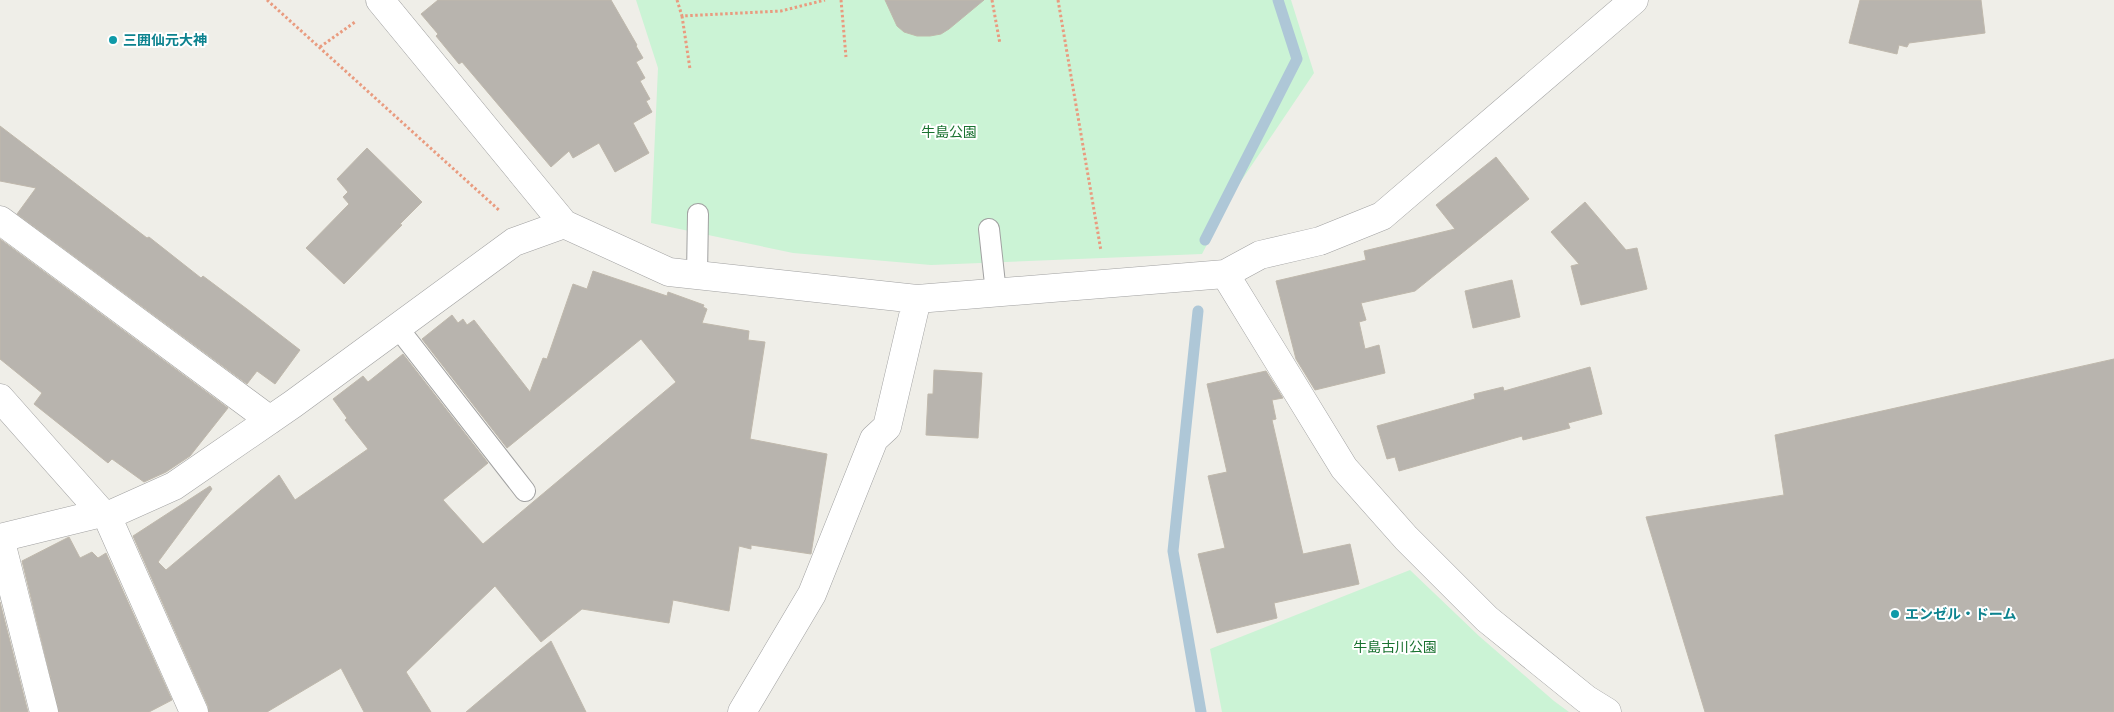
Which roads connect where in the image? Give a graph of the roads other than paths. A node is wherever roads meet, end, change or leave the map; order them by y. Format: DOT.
graph roads {
  1 [pos="1634,0"];
  2 [pos="381,1"];
  3 [pos="698,214"];
  4 [pos="0,220"];
  5 [pos="564,224"];
  6 [pos="989,229"];
  7 [pos="1225,274"];
  8 [pos="697,275"];
  9 [pos="996,293"];
  10 [pos="917,299"];
  11 [pos="398,328"];
  12 [pos="0,398"];
  13 [pos="270,420"];
  14 [pos="525,491"];
  15 [pos="104,514"];
  16 [pos="0,538"];
  17 [pos="44,712"];
  18 [pos="194,712"];
  19 [pos="742,712"];
  20 [pos="1607,712"];
  1 -- 7 [label="street"];
  2 -- 5 [label="street"];
  3 -- 8 [label="lane"];
  4 -- 13 [label="street"];
  5 -- 8 [label="street"];
  5 -- 11 [label="street"];
  6 -- 9 [label="lane"];
  7 -- 9 [label="street"];
  7 -- 20 [label="street"];
  8 -- 10 [label="street"];
  9 -- 10 [label="street"];
  10 -- 19 [label="street"];
  11 -- 13 [label="street"];
  11 -- 14 [label="lane"];
  12 -- 15 [label="street"];
  13 -- 15 [label="street"];
  15 -- 16 [label="street"];
  15 -- 18 [label="street"];
  16 -- 17 [label="street"];
}
